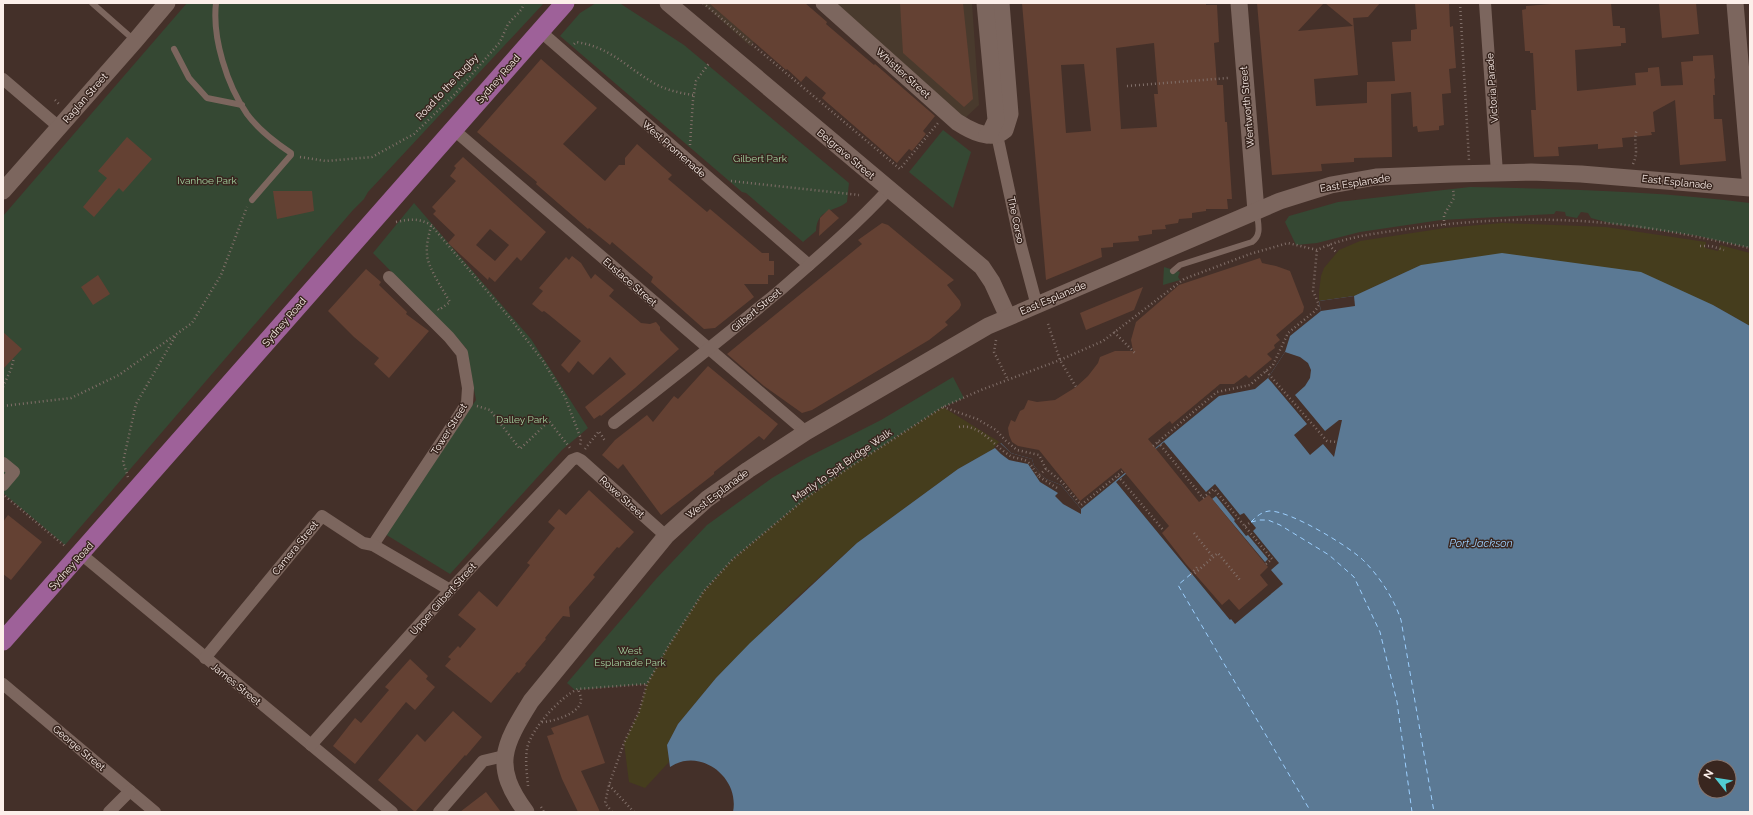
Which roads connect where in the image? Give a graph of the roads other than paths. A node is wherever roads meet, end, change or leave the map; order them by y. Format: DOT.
graph roads {
  1 [pos="92,3"];
  2 [pos="167,3"];
  3 [pos="216,3"];
  4 [pos="565,3"];
  5 [pos="668,3"];
  6 [pos="824,3"];
  7 [pos="985,3"];
  8 [pos="1001,3"];
  9 [pos="1239,3"];
  10 [pos="1485,3"];
  11 [pos="1735,3"];
  12 [pos="540,31"];
  13 [pos="135,41"];
  14 [pos="174,49"];
  15 [pos="3,79"];
  16 [pos="242,105"];
  17 [pos="59,127"];
  18 [pos="454,130"];
  19 [pos="992,135"];
  20 [pos="1497,173"];
  21 [pos="1750,178"];
  22 [pos="1750,188"];
  23 [pos="890,190"];
  24 [pos="3,191"];
  25 [pos="252,200"];
  26 [pos="1256,211"];
  27 [pos="809,265"];
  28 [pos="1173,271"];
  29 [pos="388,277"];
  30 [pos="1037,306"];
  31 [pos="1008,317"];
  32 [pos="709,350"];
  33 [pos="614,423"];
  34 [pos="806,432"];
  35 [pos="577,458"];
  36 [pos="3,463"];
  37 [pos="3,485"];
  38 [pos="666,536"];
  39 [pos="373,545"];
  40 [pos="74,550"];
  41 [pos="450,590"];
  42 [pos="6,632"];
  43 [pos="205,658"];
  44 [pos="3,684"];
  45 [pos="311,745"];
  46 [pos="504,756"];
  47 [pos="130,791"];
  48 [pos="533,809"];
  49 [pos="109,812"];
  50 [pos="155,812"];
  51 [pos="392,812"];
  52 [pos="439,812"];
  1 -- 13 [label="lane"];
  2 -- 13 [label="street, Raglan Street"];
  3 -- 16 [label="lane"];
  4 -- 12 [label="main road, Sydney Road"];
  5 -- 23 [label="street, Belgrave Street"];
  6 -- 19 [label="street, Whistler Street"];
  7 -- 19 [label="street"];
  8 -- 19 [label="street"];
  9 -- 26 [label="street, Wentworth Street"];
  10 -- 20 [label="street, Victoria Parade"];
  11 -- 21 [label="street"];
  12 -- 18 [label="main road, Sydney Road"];
  12 -- 27 [label="street, West Promenade"];
  13 -- 17 [label="street, Raglan Street"];
  14 -- 16 [label="lane"];
  15 -- 17 [label="street"];
  16 -- 25 [label="lane"];
  17 -- 24 [label="street, Raglan Street"];
  18 -- 32 [label="street, Eustace Street"];
  18 -- 40 [label="main road, Sydney Road"];
  19 -- 30 [label="street, The Corso"];
  20 -- 22 [label="street, East Esplanade"];
  20 -- 26 [label="street, East Esplanade"];
  23 -- 27 [label="street, Gilbert Street"];
  23 -- 31 [label="street, Belgrave Street"];
  26 -- 28 [label="lane"];
  26 -- 30 [label="street, East Esplanade"];
  27 -- 32 [label="street, Gilbert Street"];
  29 -- 39 [label="street, Tower Street"];
  30 -- 31 [label="street, East Esplanade"];
  31 -- 34 [label="street, West Esplanade"];
  32 -- 33 [label="street, Gilbert Street"];
  32 -- 34 [label="street, Eustace Street"];
  34 -- 38 [label="street, West Esplanade"];
  35 -- 38 [label="street, Rowe Street"];
  35 -- 41 [label="street, Upper Gilbert Street"];
  36 -- 37 [label="street"];
  38 -- 46 [label="street, West Esplanade"];
  39 -- 41 [label="street, Camera Street"];
  39 -- 43 [label="street, Camera Street"];
  40 -- 42 [label="main road, Sydney Road"];
  40 -- 43 [label="street, James Street"];
  41 -- 45 [label="street, Upper Gilbert Street"];
  43 -- 45 [label="street, James Street"];
  44 -- 47 [label="street, George Street"];
  45 -- 51 [label="street, James Street"];
  46 -- 48 [label="street"];
  46 -- 52 [label="street"];
  47 -- 49 [label="street"];
  47 -- 50 [label="street, George Street"];
}
